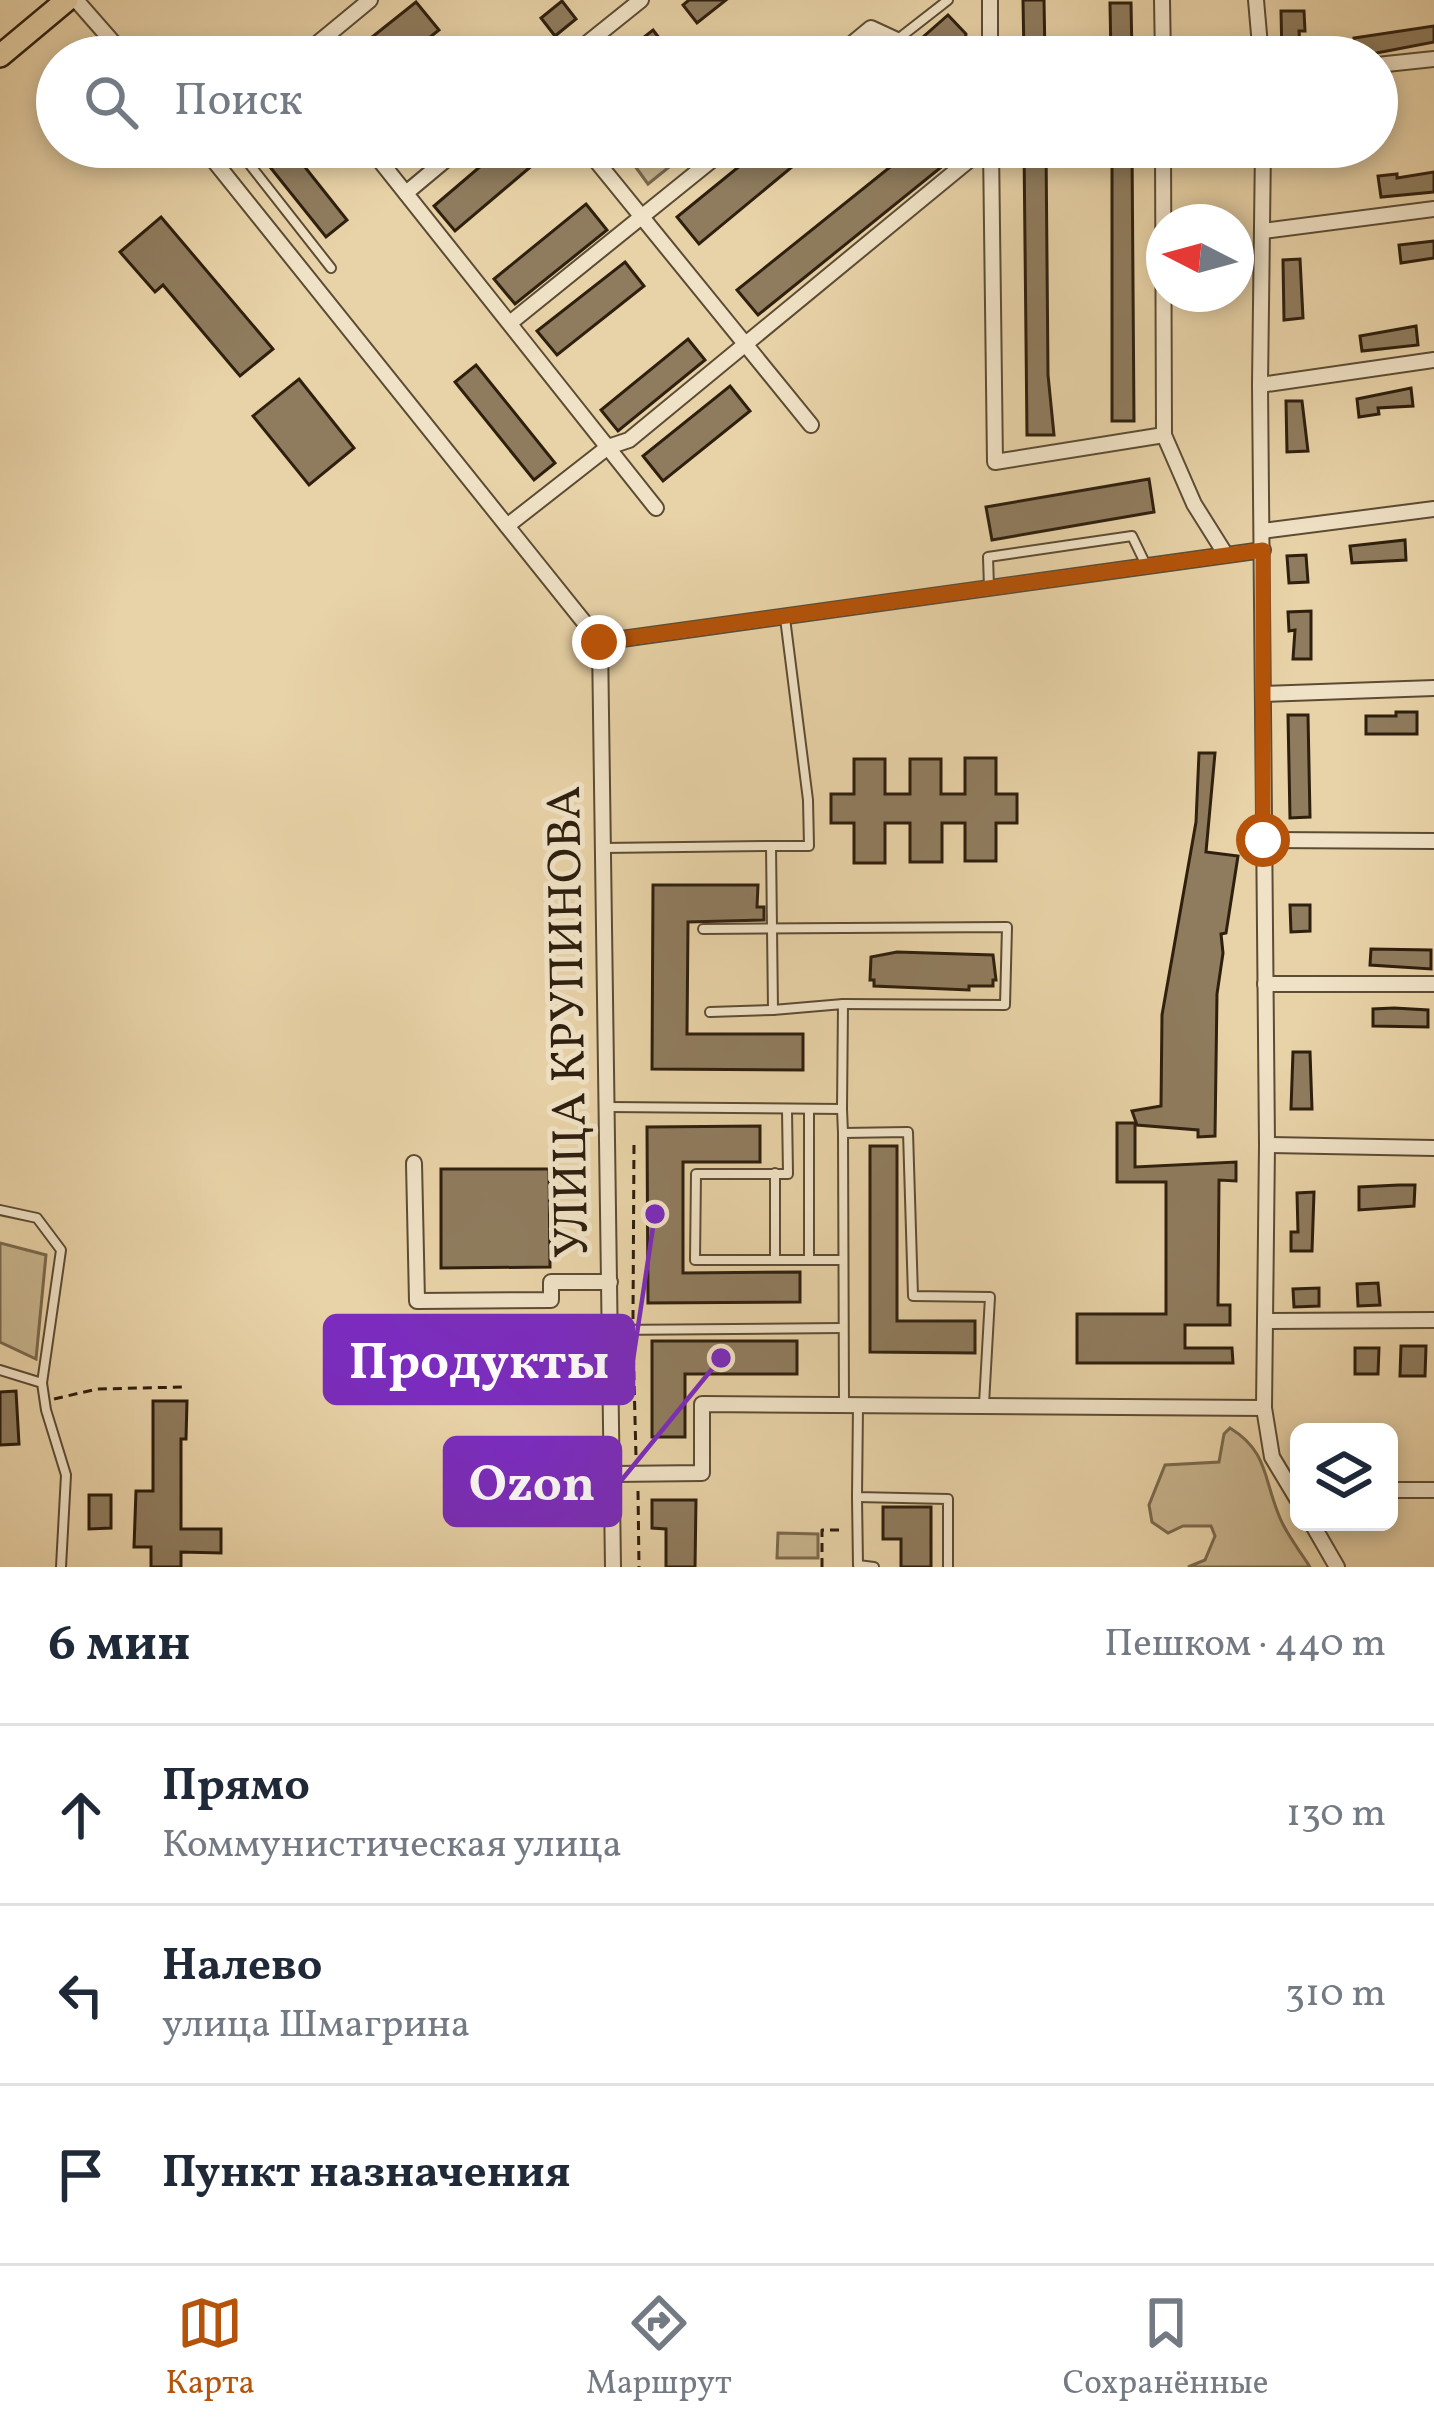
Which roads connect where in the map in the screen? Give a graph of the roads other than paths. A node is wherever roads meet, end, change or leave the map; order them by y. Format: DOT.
graph roads {
  1 [pos="72,0"];
  2 [pos="370,0"];
  3 [pos="641,0"];
  4 [pos="948,0"];
  5 [pos="990,0"];
  6 [pos="1162,0"];
  7 [pos="1256,0"];
  8 [pos="106,36"];
  9 [pos="326,36"];
  10 [pos="596,36"];
  11 [pos="861,36"];
  12 [pos="888,36"];
  13 [pos="902,36"];
  14 [pos="990,36"];
  15 [pos="1163,36"];
  16 [pos="1259,36"];
  17 [pos="0,56"];
  18 [pos="1434,58"];
  19 [pos="1398,62"];
  20 [pos="220,168"];
  21 [pos="252,168"];
  22 [pos="386,168"];
  23 [pos="436,168"];
  24 [pos="602,168"];
  25 [pos="703,168"];
  26 [pos="962,168"];
  27 [pos="988,168"];
  28 [pos="1163,168"];
  29 [pos="1263,168"];
  30 [pos="406,193"];
  31 [pos="1434,209"];
  32 [pos="644,218"];
  33 [pos="1263,231"];
  34 [pos="331,268"];
  35 [pos="510,323"];
  36 [pos="746,345"];
  37 [pos="1434,360"];
  38 [pos="1260,385"];
  39 [pos="811,425"];
  40 [pos="1164,435"];
  41 [pos="608,447"];
  42 [pos="656,508"];
  43 [pos="1434,509"];
  44 [pos="507,526"];
  45 [pos="1262,531"];
  46 [pos="1263,550"];
  47 [pos="1226,555"];
  48 [pos="1147,566"];
  49 [pos="989,588"];
  50 [pos="784,616"];
  51 [pos="599,642"];
  52 [pos="1434,688"];
  53 [pos="1263,694"];
  54 [pos="1263,840"];
  55 [pos="1434,841"];
  56 [pos="771,846"];
  57 [pos="602,848"];
  58 [pos="703,929"];
  59 [pos="772,929"];
  60 [pos="1265,984"];
  61 [pos="1434,984"];
  62 [pos="843,1004"];
  63 [pos="772,1010"];
  64 [pos="710,1012"];
  65 [pos="606,1107"];
  66 [pos="842,1108"];
  67 [pos="788,1110"];
  68 [pos="809,1110"];
  69 [pos="843,1132"];
  70 [pos="1267,1144"];
  71 [pos="1434,1148"];
  72 [pos="414,1162"];
  73 [pos="775,1173"];
  74 [pos="0,1210"];
  75 [pos="775,1260"];
  76 [pos="809,1260"];
  77 [pos="842,1260"];
  78 [pos="610,1282"];
  79 [pos="1434,1320"];
  80 [pos="1265,1321"];
  81 [pos="843,1328"];
  82 [pos="611,1330"];
  83 [pos="0,1370"];
  84 [pos="42,1383"];
  85 [pos="851,1404"];
  86 [pos="984,1404"];
  87 [pos="1264,1408"];
  88 [pos="614,1474"];
  89 [pos="1290,1484"];
  90 [pos="1398,1490"];
  91 [pos="1434,1490"];
  92 [pos="857,1497"];
  93 [pos="1316,1531"];
  94 [pos="62,1567"];
  95 [pos="613,1567"];
  96 [pos="874,1567"];
  97 [pos="948,1567"];
  98 [pos="1337,1567"];
  1 -- 8 [label="street"];
  1 -- 17 [label="main road"];
  2 -- 9 [label="street"];
  3 -- 10 [label="street"];
  4 -- 13 [label="lane"];
  5 -- 14 [label="street"];
  6 -- 15 [label="street"];
  7 -- 16 [label="street"];
  11 -- 12 [label="street"];
  18 -- 19 [label="street"];
  20 -- 44 [label="street"];
  21 -- 34 [label="lane"];
  22 -- 30 [label="street"];
  23 -- 30 [label="street"];
  24 -- 32 [label="street"];
  25 -- 32 [label="street"];
  26 -- 36 [label="street"];
  27 -- 40 [label="street"];
  28 -- 40 [label="street"];
  29 -- 33 [label="street"];
  30 -- 35 [label="street"];
  31 -- 33 [label="street"];
  32 -- 35 [label="street"];
  32 -- 36 [label="street"];
  33 -- 38 [label="street"];
  35 -- 41 [label="street"];
  36 -- 39 [label="street"];
  36 -- 41 [label="street"];
  37 -- 38 [label="street"];
  38 -- 45 [label="street"];
  40 -- 47 [label="street"];
  41 -- 42 [label="street"];
  41 -- 44 [label="street"];
  43 -- 45 [label="street"];
  44 -- 51 [label="street"];
  45 -- 46 [label="street"];
  46 -- 47 [label="street"];
  46 -- 53 [label="street"];
  47 -- 48 [label="street"];
  48 -- 49 [label="street"];
  48 -- 49 [label="lane"];
  49 -- 50 [label="street"];
  50 -- 51 [label="street"];
  50 -- 56 [label="lane"];
  51 -- 57 [label="street, УЛИЦА КРУПИНОВА"];
  52 -- 53 [label="street"];
  53 -- 54 [label="street"];
  54 -- 55 [label="street"];
  54 -- 60 [label="street"];
  56 -- 57 [label="lane"];
  56 -- 59 [label="lane"];
  57 -- 65 [label="street, УЛИЦА КРУПИНОВА"];
  58 -- 59 [label="lane"];
  59 -- 62 [label="lane"];
  59 -- 63 [label="lane"];
  60 -- 61 [label="street"];
  60 -- 70 [label="street"];
  62 -- 63 [label="lane"];
  62 -- 66 [label="lane"];
  63 -- 64 [label="lane"];
  65 -- 67 [label="lane"];
  65 -- 78 [label="street, УЛИЦА КРУПИНОВА"];
  66 -- 68 [label="lane"];
  66 -- 69 [label="lane"];
  67 -- 68 [label="lane"];
  67 -- 73 [label="lane"];
  68 -- 76 [label="lane"];
  69 -- 77 [label="lane"];
  69 -- 86 [label="lane"];
  70 -- 71 [label="street"];
  70 -- 80 [label="street"];
  72 -- 78 [label="street"];
  73 -- 75 [label="lane"];
  73 -- 75 [label="lane"];
  74 -- 84 [label="lane"];
  75 -- 76 [label="lane"];
  76 -- 77 [label="lane"];
  77 -- 81 [label="lane"];
  78 -- 82 [label="street, УЛИЦА КРУПИНОВА"];
  79 -- 80 [label="street"];
  80 -- 87 [label="street"];
  81 -- 82 [label="lane"];
  81 -- 85 [label="lane"];
  82 -- 88 [label="street, УЛИЦА КРУПИНОВА"];
  83 -- 84 [label="lane"];
  84 -- 94 [label="lane"];
  85 -- 86 [label="street"];
  85 -- 88 [label="street"];
  85 -- 92 [label="lane"];
  86 -- 87 [label="street"];
  87 -- 89 [label="street"];
  88 -- 95 [label="street, УЛИЦА КРУПИНОВА"];
  90 -- 91 [label="street"];
  92 -- 96 [label="lane"];
  92 -- 97 [label="lane"];
  93 -- 98 [label="street"];
}
